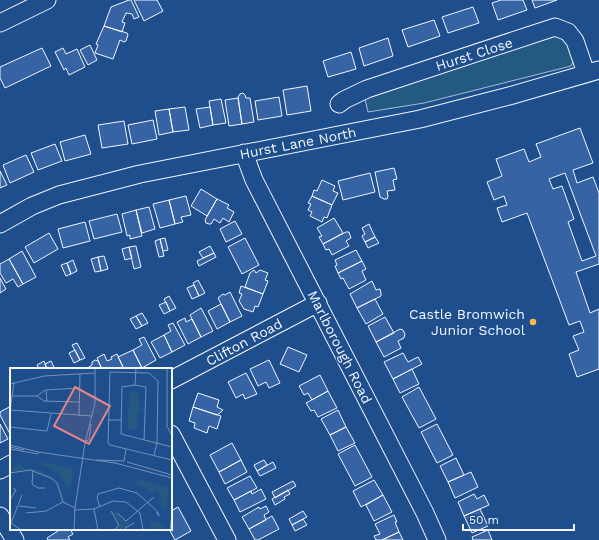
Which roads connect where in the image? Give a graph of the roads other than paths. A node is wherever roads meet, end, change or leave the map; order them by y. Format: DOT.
graph roads {
  1 [pos="47,0"];
  2 [pos="0,23"];
  3 [pos="593,72"];
  4 [pos="339,104"];
  5 [pos="244,154"];
  6 [pos="0,224"];
  7 [pos="318,303"];
  8 [pos="172,379"];
  9 [pos="172,436"];
  10 [pos="10,465"];
  11 [pos="0,470"];
  12 [pos="0,516"];
  13 [pos="15,540"];
  14 [pos="228,540"];
  15 [pos="437,540"];
  1 -- 2 [label="street"];
  3 -- 4 [label="street, Hurst Close"];
  3 -- 5 [label="street, Hurst Lane North"];
  5 -- 6 [label="street, Hurst Lane North"];
  5 -- 7 [label="street, Marlborough Road"];
  7 -- 8 [label="street, Clifton Road"];
  7 -- 15 [label="street, Marlborough Road"];
  9 -- 14 [label="street"];
  10 -- 11 [label="street"];
  12 -- 13 [label="street"];
}
